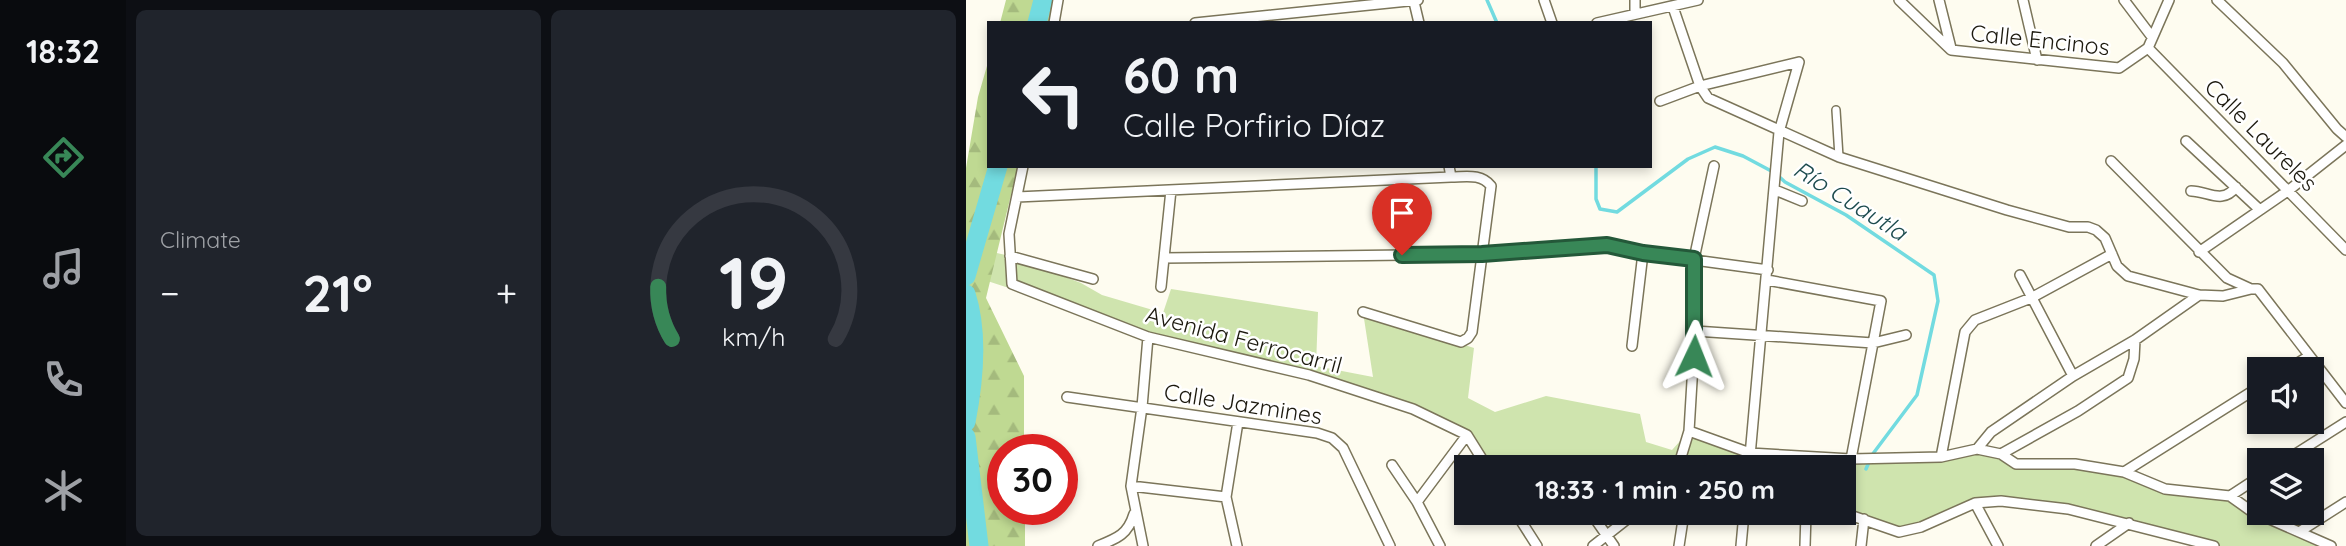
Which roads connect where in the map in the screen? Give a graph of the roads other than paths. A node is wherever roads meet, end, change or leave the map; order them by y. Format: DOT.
graph roads {
  1 [pos="1058,0"];
  2 [pos="1544,0"];
  3 [pos="1635,0"];
  4 [pos="1698,0"];
  5 [pos="1899,0"];
  6 [pos="1940,0"];
  7 [pos="2022,0"];
  8 [pos="2124,0"];
  9 [pos="2169,0"];
  10 [pos="2217,0"];
  11 [pos="1416,1"];
  12 [pos="2229,4"];
  13 [pos="1673,7"];
  14 [pos="1634,14"];
  15 [pos="1054,21"];
  16 [pos="1215,21"];
  17 [pos="1419,21"];
  18 [pos="1551,21"];
  19 [pos="1605,21"];
  20 [pos="2152,37"];
  21 [pos="2148,48"];
  22 [pos="1951,50"];
  23 [pos="2037,60"];
  24 [pos="1700,86"];
  25 [pos="1660,101"];
  26 [pos="1836,110"];
  27 [pos="2341,127"];
  28 [pos="1779,132"];
  29 [pos="2346,137"];
  30 [pos="2186,142"];
  31 [pos="2346,145"];
  32 [pos="1839,157"];
  33 [pos="2111,161"];
  34 [pos="1714,166"];
  35 [pos="1023,168"];
  36 [pos="1449,168"];
  37 [pos="1451,177"];
  38 [pos="2236,187"];
  39 [pos="1171,190"];
  40 [pos="1775,190"];
  41 [pos="2289,190"];
  42 [pos="2191,191"];
  43 [pos="1017,197"];
  44 [pos="1802,201"];
  45 [pos="2260,210"];
  46 [pos="2346,250"];
  47 [pos="2199,252"];
  48 [pos="1643,253"];
  49 [pos="1482,254"];
  50 [pos="2112,254"];
  51 [pos="1010,256"];
  52 [pos="1164,258"];
  53 [pos="1694,259"];
  54 [pos="1768,270"];
  55 [pos="2020,275"];
  56 [pos="2227,278"];
  57 [pos="1093,279"];
  58 [pos="1767,280"];
  59 [pos="1161,287"];
  60 [pos="2251,289"];
  61 [pos="2199,295"];
  62 [pos="2223,296"];
  63 [pos="2031,298"];
  64 [pos="1363,312"];
  65 [pos="1695,331"];
  66 [pos="1906,335"];
  67 [pos="1148,337"];
  68 [pos="1761,337"];
  69 [pos="2135,340"];
  70 [pos="1874,343"];
  71 [pos="1632,346"];
  72 [pos="2309,356"];
  73 [pos="2073,376"];
  74 [pos="2247,395"];
  75 [pos="1067,397"];
  76 [pos="2346,402"];
  77 [pos="1142,407"];
  78 [pos="1238,422"];
  79 [pos="2346,422"];
  80 [pos="1689,431"];
  81 [pos="1467,435"];
  82 [pos="2305,448"];
  83 [pos="1977,449"];
  84 [pos="1750,453"];
  85 [pos="2001,454"];
  86 [pos="1480,455"];
  87 [pos="1682,455"];
  88 [pos="1784,455"];
  89 [pos="1852,455"];
  90 [pos="1941,457"];
  91 [pos="1856,459"];
  92 [pos="1392,465"];
  93 [pos="2124,472"];
  94 [pos="2247,485"];
  95 [pos="1131,486"];
  96 [pos="2230,496"];
  97 [pos="1226,497"];
  98 [pos="1417,502"];
  99 [pos="2346,502"];
  100 [pos="1975,503"];
  101 [pos="1135,512"];
  102 [pos="1856,517"];
  103 [pos="1864,519"];
  104 [pos="2129,523"];
  105 [pos="1524,525"];
  106 [pos="1599,525"];
  107 [pos="1619,525"];
  108 [pos="1682,525"];
  109 [pos="1743,525"];
  110 [pos="1806,525"];
  111 [pos="2300,532"];
  112 [pos="1606,535"];
  113 [pos="1098,546"];
  114 [pos="1143,546"];
  115 [pos="1237,546"];
  116 [pos="1390,546"];
  117 [pos="1440,546"];
  118 [pos="1537,546"];
  119 [pos="1593,546"];
  120 [pos="1614,546"];
  121 [pos="1679,546"];
  122 [pos="1741,546"];
  123 [pos="1805,546"];
  124 [pos="1861,546"];
  125 [pos="1998,546"];
  126 [pos="2096,546"];
  127 [pos="2214,546"];
  128 [pos="2331,546"];
  1 -- 15 [label="street"];
  2 -- 18 [label="street"];
  3 -- 14 [label="street"];
  4 -- 13 [label="street"];
  5 -- 22 [label="street, Calle Encinos"];
  6 -- 22 [label="street"];
  7 -- 23 [label="street"];
  8 -- 20 [label="street"];
  9 -- 20 [label="street"];
  10 -- 12 [label="street"];
  11 -- 16 [label="street"];
  11 -- 17 [label="street"];
  12 -- 27 [label="street"];
  13 -- 14 [label="street"];
  13 -- 24 [label="street"];
  14 -- 19 [label="street"];
  20 -- 21 [label="street"];
  21 -- 23 [label="street, Calle Encinos"];
  21 -- 41 [label="street, Calle Laureles"];
  22 -- 23 [label="street, Calle Encinos"];
  24 -- 25 [label="street"];
  24 -- 28 [label="street"];
  24 -- 28 [label="street"];
  26 -- 32 [label="street"];
  27 -- 29 [label="street"];
  28 -- 32 [label="street"];
  28 -- 40 [label="street"];
  30 -- 38 [label="street"];
  31 -- 41 [label="street"];
  32 -- 50 [label="street"];
  33 -- 47 [label="street"];
  34 -- 53 [label="street"];
  35 -- 43 [label="street"];
  36 -- 37 [label="street"];
  37 -- 39 [label="street"];
  37 -- 49 [label="street"];
  38 -- 42 [label="street"];
  38 -- 45 [label="street"];
  39 -- 43 [label="street"];
  39 -- 52 [label="street"];
  40 -- 44 [label="street"];
  40 -- 54 [label="street"];
  41 -- 45 [label="street"];
  41 -- 46 [label="street, Calle Laureles"];
  43 -- 51 [label="street"];
  45 -- 47 [label="street"];
  47 -- 56 [label="street"];
  48 -- 49 [label="street"];
  48 -- 53 [label="street"];
  48 -- 71 [label="street"];
  49 -- 52 [label="street"];
  49 -- 64 [label="street"];
  50 -- 61 [label="street"];
  50 -- 63 [label="street"];
  51 -- 57 [label="street"];
  51 -- 67 [label="street, Avenida Ferrocarril"];
  52 -- 59 [label="street"];
  53 -- 54 [label="street"];
  53 -- 65 [label="street"];
  54 -- 58 [label="street"];
  55 -- 63 [label="street"];
  56 -- 60 [label="street"];
  56 -- 62 [label="street"];
  58 -- 68 [label="street"];
  58 -- 70 [label="street"];
  60 -- 62 [label="street"];
  60 -- 72 [label="street"];
  61 -- 62 [label="street"];
  61 -- 69 [label="street"];
  63 -- 73 [label="street"];
  63 -- 90 [label="street"];
  65 -- 68 [label="street"];
  65 -- 80 [label="street"];
  66 -- 70 [label="street"];
  67 -- 77 [label="street"];
  67 -- 81 [label="street, Avenida Ferrocarril"];
  68 -- 70 [label="street"];
  68 -- 84 [label="street"];
  69 -- 73 [label="street"];
  69 -- 85 [label="street"];
  70 -- 89 [label="street"];
  72 -- 76 [label="street"];
  73 -- 83 [label="street"];
  74 -- 93 [label="street"];
  75 -- 77 [label="street, Calle Jazmines"];
  77 -- 78 [label="street, Calle Jazmines"];
  77 -- 95 [label="street"];
  78 -- 97 [label="street"];
  78 -- 116 [label="street, Calle Jazmines"];
  79 -- 82 [label="street"];
  80 -- 84 [label="street"];
  80 -- 87 [label="street"];
  81 -- 86 [label="street"];
  81 -- 98 [label="street"];
  83 -- 85 [label="street"];
  83 -- 90 [label="street"];
  84 -- 88 [label="street"];
  85 -- 93 [label="street"];
  90 -- 91 [label="street"];
  92 -- 98 [label="street"];
  93 -- 96 [label="street"];
  94 -- 96 [label="street"];
  95 -- 97 [label="street"];
  95 -- 101 [label="street"];
  96 -- 111 [label="street"];
  97 -- 115 [label="street"];
  98 -- 117 [label="street"];
  99 -- 111 [label="street"];
  100 -- 103 [label="street"];
  100 -- 104 [label="street"];
  100 -- 125 [label="street"];
  101 -- 113 [label="street"];
  101 -- 114 [label="street"];
  102 -- 103 [label="street"];
  103 -- 124 [label="street"];
  104 -- 126 [label="street"];
  104 -- 127 [label="street"];
  105 -- 118 [label="street"];
  106 -- 112 [label="street"];
  107 -- 112 [label="street"];
  108 -- 121 [label="street"];
  109 -- 122 [label="street"];
  110 -- 123 [label="street"];
  111 -- 128 [label="street"];
  112 -- 119 [label="street"];
  112 -- 120 [label="street"];
}
